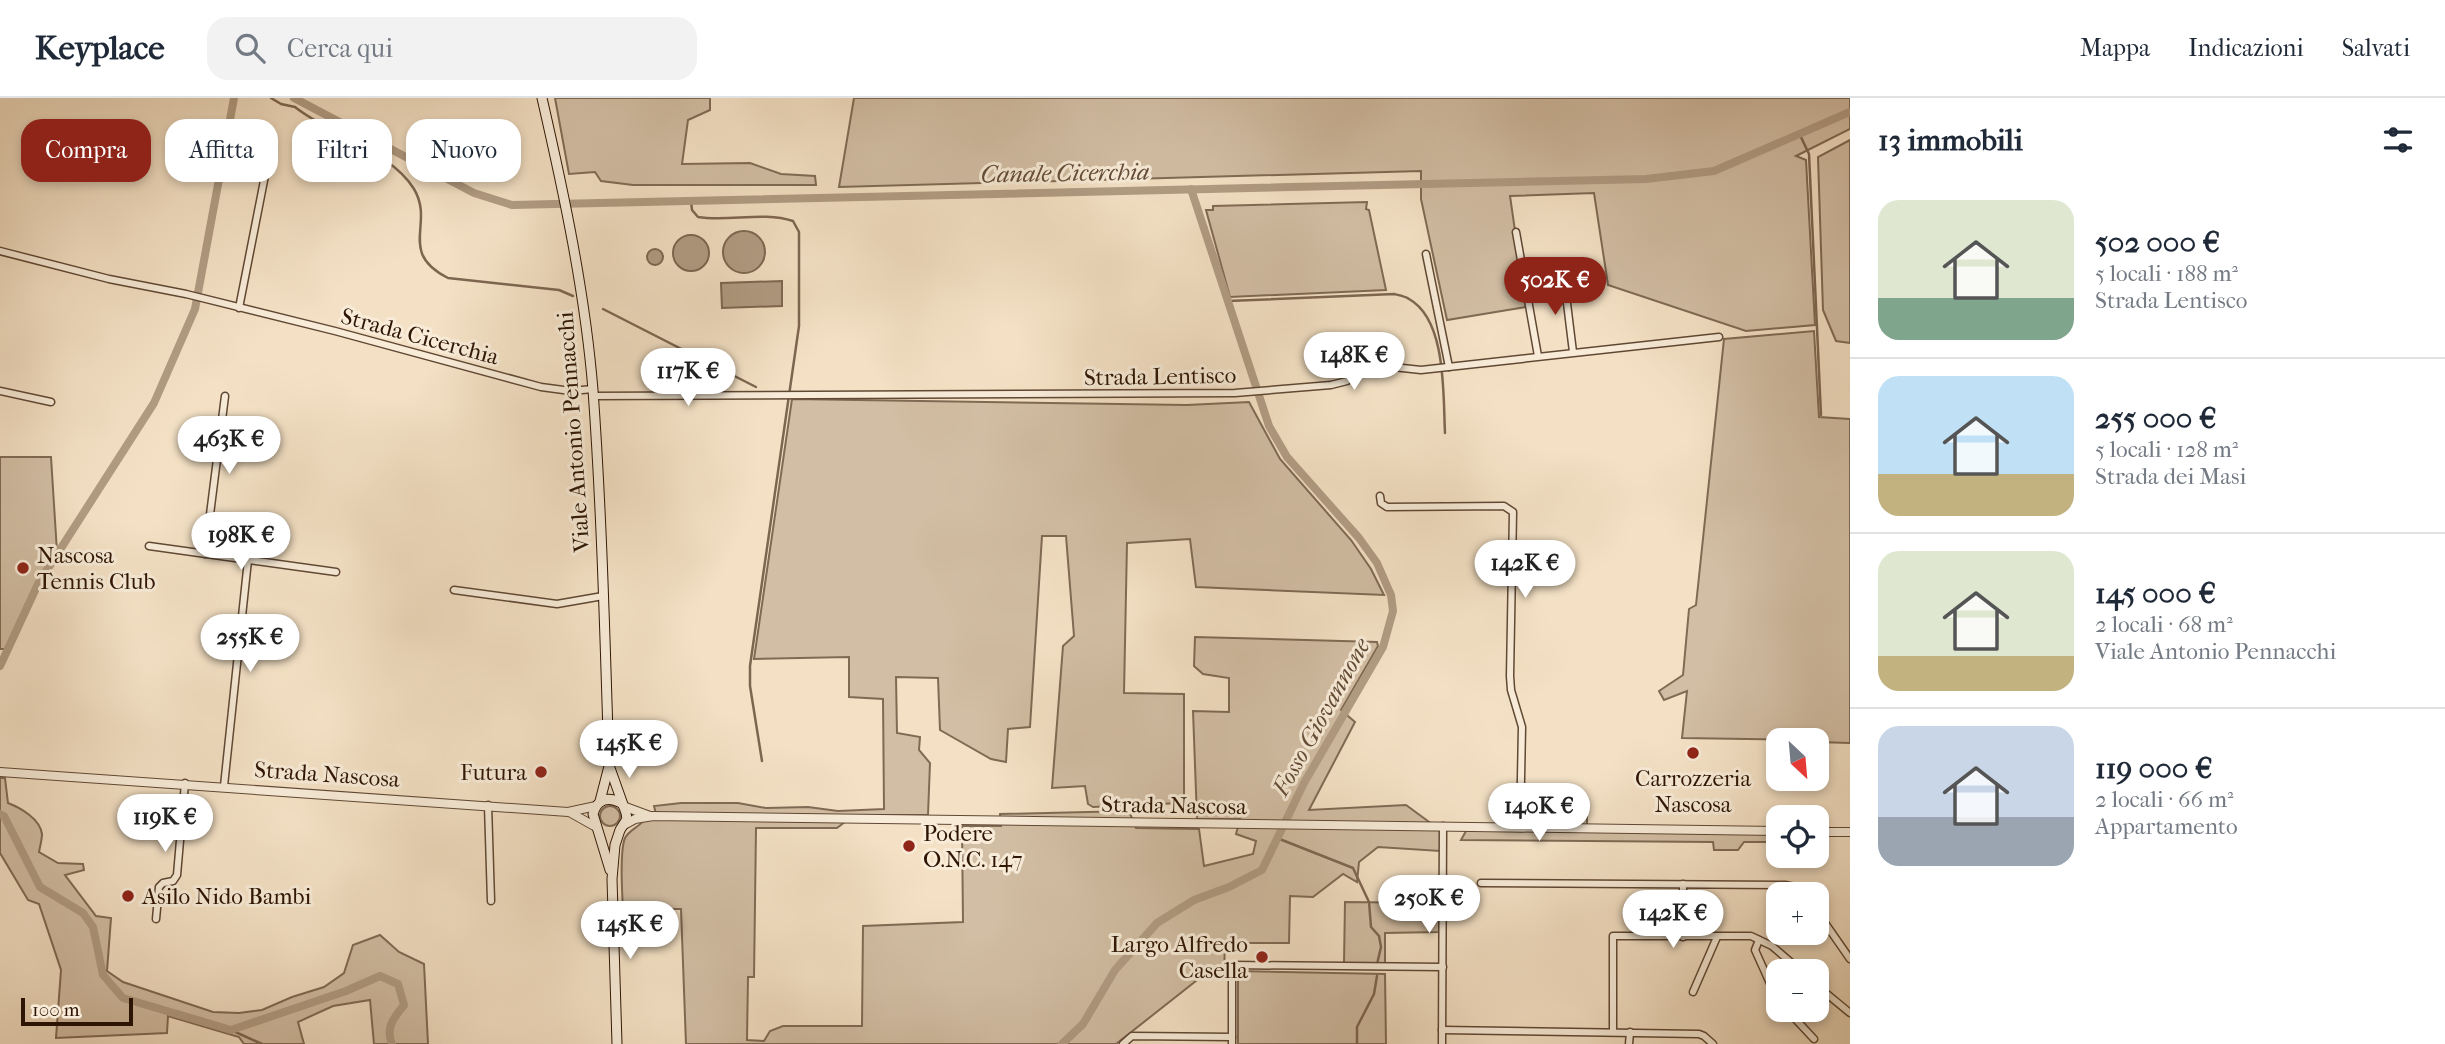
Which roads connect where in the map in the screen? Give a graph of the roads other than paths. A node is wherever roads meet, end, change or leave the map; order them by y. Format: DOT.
graph roads {
  1 [pos="542,98"];
  2 [pos="264,182"];
  3 [pos="1516,232"];
  4 [pos="0,251"];
  5 [pos="1426,254"];
  6 [pos="1564,279"];
  7 [pos="239,308"];
  8 [pos="1719,337"];
  9 [pos="1573,352"];
  10 [pos="1538,356"];
  11 [pos="1449,367"];
  12 [pos="0,391"];
  13 [pos="593,392"];
  14 [pos="225,396"];
  15 [pos="51,402"];
  16 [pos="1380,496"];
  17 [pos="149,546"];
  18 [pos="205,554"];
  19 [pos="248,560"];
  20 [pos="336,572"];
  21 [pos="454,590"];
  22 [pos="603,596"];
  23 [pos="609,766"];
  24 [pos="0,772"];
  25 [pos="185,783"];
  26 [pos="224,786"];
  27 [pos="598,804"];
  28 [pos="488,805"];
  29 [pos="622,805"];
  30 [pos="568,811"];
  31 [pos="653,817"];
  32 [pos="1443,826"];
  33 [pos="596,827"];
  34 [pos="622,827"];
  35 [pos="1520,828"];
  36 [pos="1766,831"];
  37 [pos="1829,832"];
  38 [pos="1850,832"];
  39 [pos="612,879"];
  40 [pos="1481,883"];
  41 [pos="1683,884"];
  42 [pos="1766,885"];
  43 [pos="1389,897"];
  44 [pos="1443,898"];
  45 [pos="491,901"];
  46 [pos="156,919"];
  47 [pos="1829,929"];
  48 [pos="1717,936"];
  49 [pos="1683,937"];
  50 [pos="1759,940"];
  51 [pos="1787,959"];
  52 [pos="1850,959"];
  53 [pos="1443,967"];
  54 [pos="1766,974"];
  55 [pos="1693,992"];
  56 [pos="1829,996"];
  57 [pos="1850,1013"];
  58 [pos="1798,1022"];
  59 [pos="1443,1030"];
  60 [pos="1613,1032"];
  61 [pos="1630,1032"];
  62 [pos="1814,1039"];
  63 [pos="1232,1041"];
  64 [pos="617,1044"];
  65 [pos="1123,1044"];
  66 [pos="1443,1044"];
  67 [pos="1629,1044"];
  68 [pos="1713,1044"];
  1 -- 13 [label="main road, Viale Antonio Pennacchi"];
  2 -- 7 [label="street"];
  3 -- 10 [label="street"];
  4 -- 7 [label="street, Strada Cicerchia"];
  5 -- 11 [label="street"];
  6 -- 9 [label="street"];
  7 -- 13 [label="street, Strada Cicerchia"];
  8 -- 9 [label="street, Strada Lentisco"];
  9 -- 10 [label="street, Strada Lentisco"];
  10 -- 11 [label="street, Strada Lentisco"];
  11 -- 13 [label="street, Strada Lentisco"];
  12 -- 15 [label="street"];
  13 -- 22 [label="main road, Viale Antonio Pennacchi"];
  14 -- 18 [label="street"];
  16 -- 35 [label="street"];
  17 -- 18 [label="street"];
  18 -- 19 [label="street"];
  19 -- 20 [label="street"];
  19 -- 26 [label="street"];
  21 -- 22 [label="street"];
  22 -- 23 [label="main road, Viale Antonio Pennacchi"];
  23 -- 27 [label="main road, Viale Antonio Pennacchi"];
  23 -- 29 [label="main road, Viale Antonio Pennacchi"];
  24 -- 25 [label="street, Strada Nascosa"];
  25 -- 26 [label="street, Strada Nascosa"];
  25 -- 46 [label="street"];
  26 -- 28 [label="street, Strada Nascosa"];
  27 -- 29 [label="main road"];
  27 -- 30 [label="street, Strada Nascosa"];
  27 -- 33 [label="main road"];
  28 -- 30 [label="street, Strada Nascosa"];
  28 -- 45 [label="street"];
  29 -- 31 [label="street, Strada Nascosa"];
  29 -- 34 [label="main road"];
  30 -- 33 [label="street, Strada Nascosa"];
  31 -- 32 [label="street, Strada Nascosa"];
  31 -- 34 [label="street, Strada Nascosa"];
  32 -- 35 [label="street, Strada Nascosa"];
  32 -- 44 [label="street"];
  33 -- 34 [label="main road"];
  33 -- 39 [label="main road"];
  34 -- 39 [label="main road"];
  35 -- 36 [label="street, Strada Nascosa"];
  37 -- 38 [label="street"];
  39 -- 64 [label="main road"];
  40 -- 41 [label="street"];
  41 -- 42 [label="street"];
  41 -- 49 [label="street"];
  43 -- 44 [label="street"];
  44 -- 53 [label="street"];
  47 -- 52 [label="street"];
  48 -- 49 [label="street"];
  48 -- 50 [label="street"];
  48 -- 55 [label="street"];
  49 -- 60 [label="street"];
  50 -- 51 [label="street"];
  50 -- 54 [label="street"];
  53 -- 59 [label="street"];
  53 -- 63 [label="street"];
  56 -- 57 [label="street"];
  58 -- 62 [label="street"];
  59 -- 60 [label="street"];
  59 -- 66 [label="street"];
  60 -- 61 [label="street"];
  61 -- 67 [label="street"];
  61 -- 68 [label="street"];
  63 -- 65 [label="street"];
}
